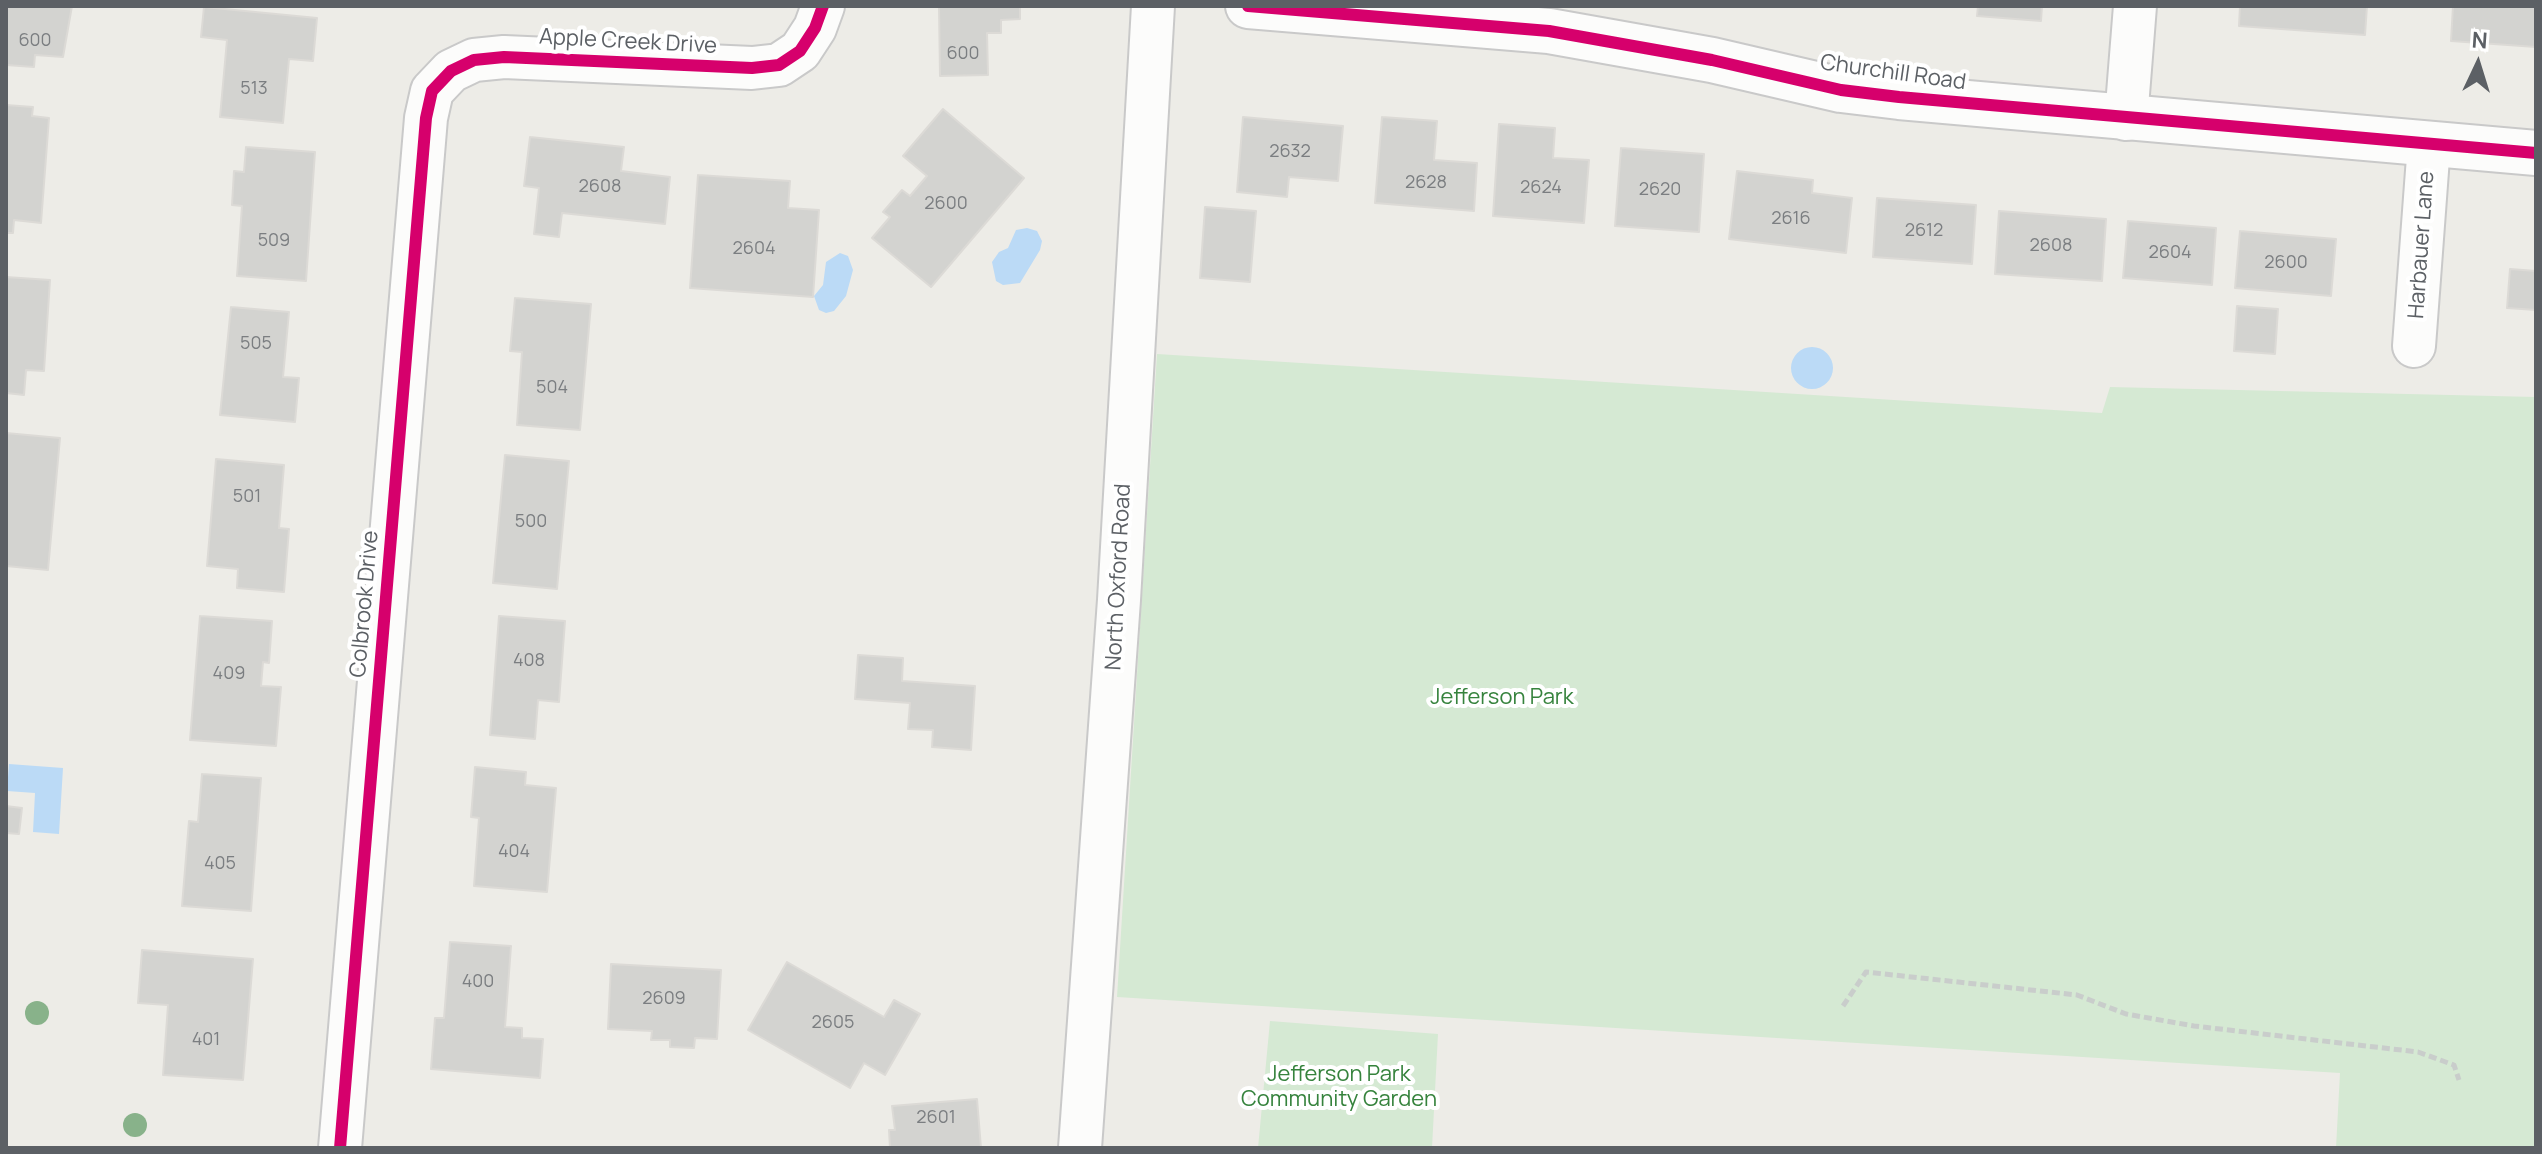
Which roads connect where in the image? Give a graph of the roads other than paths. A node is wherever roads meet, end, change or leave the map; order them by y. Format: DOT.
graph roads {
  1 [pos="823,6"];
  2 [pos="1153,6"];
  3 [pos="1248,6"];
  4 [pos="2135,6"];
  5 [pos="1513,16"];
  6 [pos="443,61"];
  7 [pos="2126,119"];
  8 [pos="2429,144"];
  9 [pos="2536,153"];
  10 [pos="2414,346"];
  11 [pos="340,1148"];
  12 [pos="1080,1148"];
  1 -- 6 [label="street, Apple Creek Drive"];
  2 -- 12 [label="street, North Oxford Road"];
  3 -- 5 [label="street, Churchill Road"];
  4 -- 7 [label="street"];
  5 -- 7 [label="street, Churchill Road"];
  6 -- 11 [label="street, Colbrook Drive"];
  7 -- 8 [label="street, Churchill Road"];
  8 -- 9 [label="street, Churchill Road"];
  8 -- 10 [label="street, Harbauer Lane"];
}
